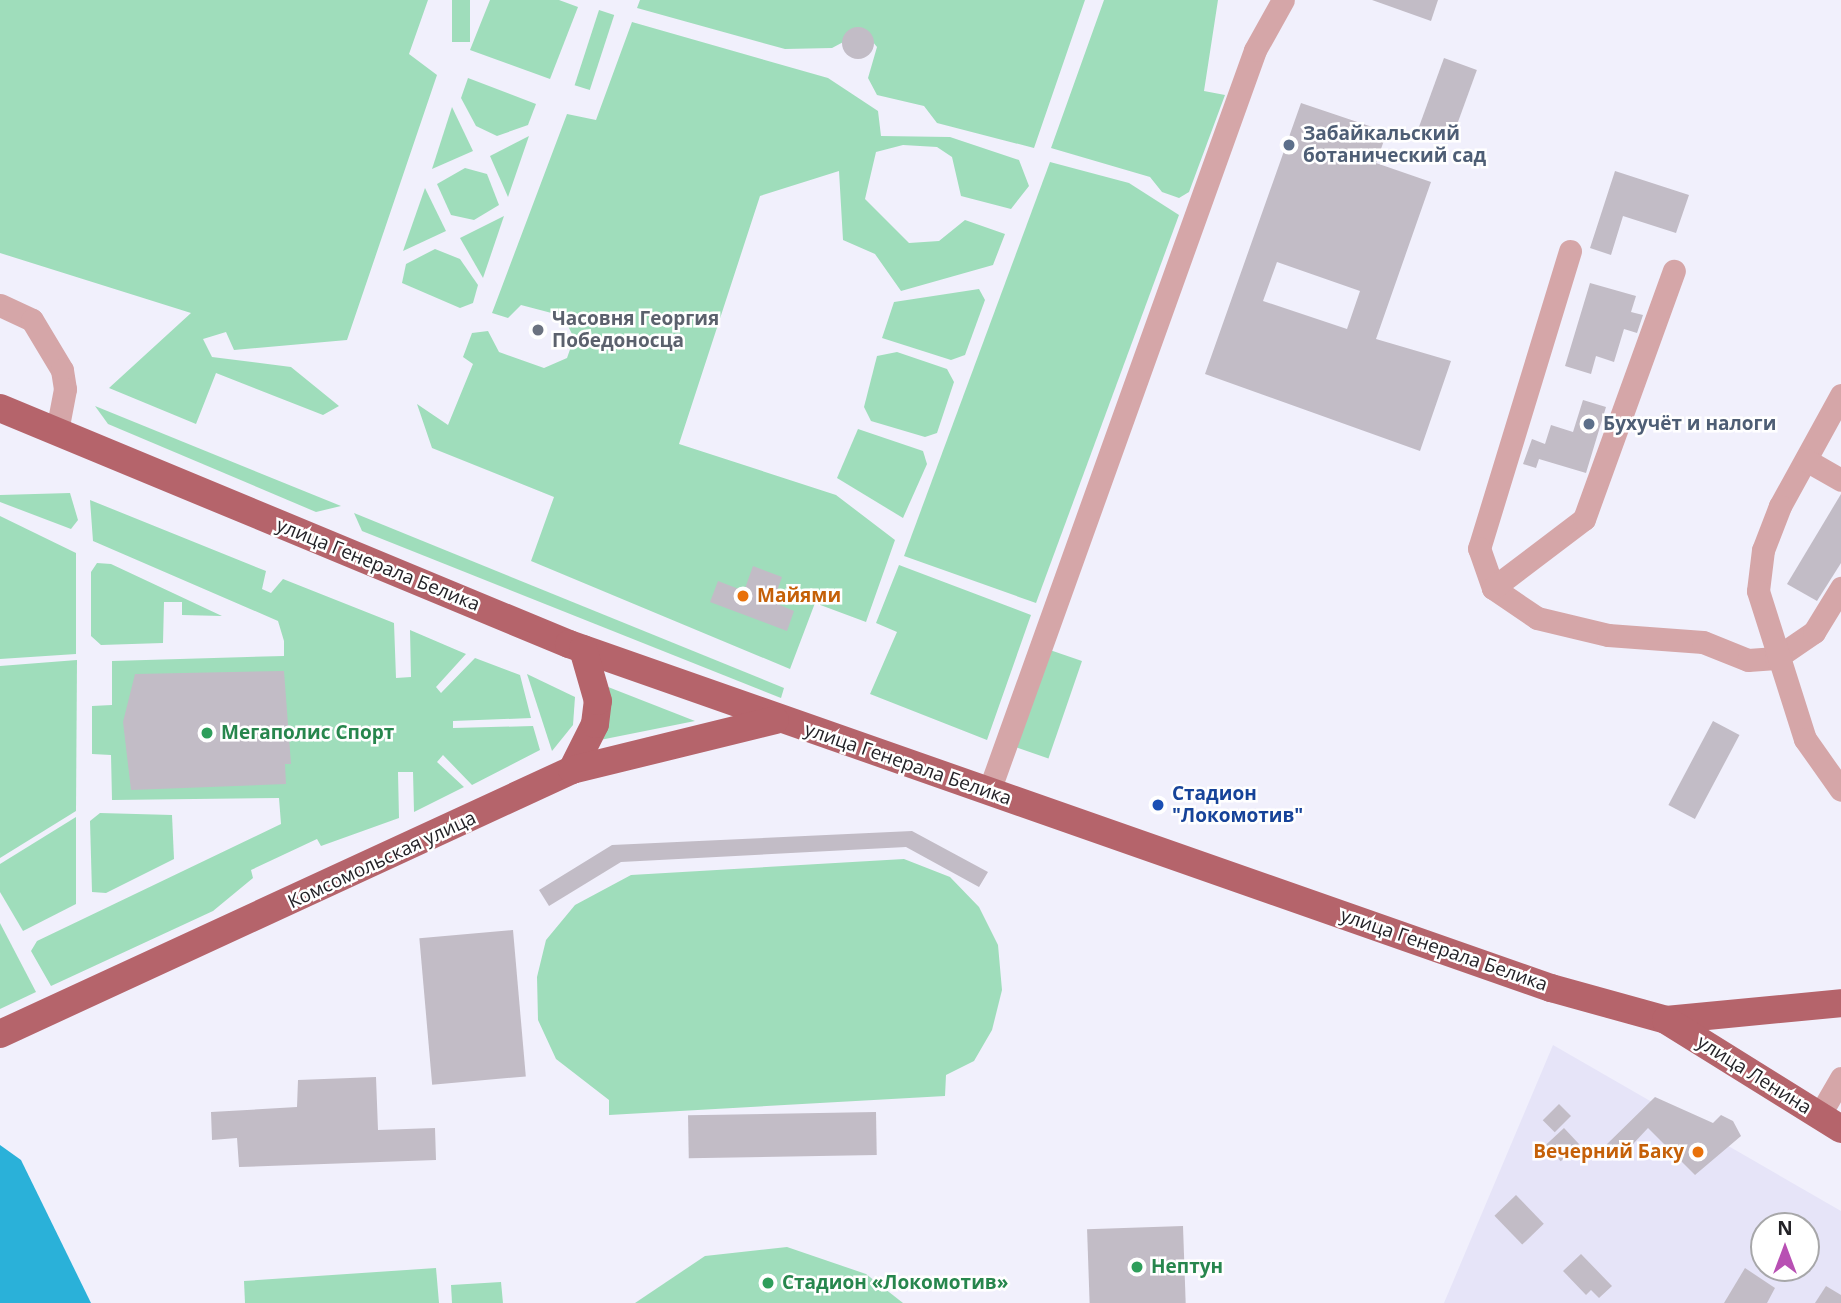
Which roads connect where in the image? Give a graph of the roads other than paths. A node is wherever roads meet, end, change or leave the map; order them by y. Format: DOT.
graph roads {
  1 [pos="1283,0"];
  2 [pos="1570,251"];
  3 [pos="1674,271"];
  4 [pos="0,305"];
  5 [pos="1841,395"];
  6 [pos="0,408"];
  7 [pos="57,431"];
  8 [pos="1806,460"];
  9 [pos="1841,480"];
  10 [pos="1493,588"];
  11 [pos="1841,588"];
  12 [pos="583,649"];
  13 [pos="1776,657"];
  14 [pos="775,720"];
  15 [pos="572,770"];
  16 [pos="1841,790"];
  17 [pos="989,791"];
  18 [pos="1841,1003"];
  19 [pos="1666,1020"];
  20 [pos="0,1034"];
  21 [pos="1841,1078"];
  22 [pos="1830,1122"];
  1 -- 17 [label="street"];
  2 -- 10 [label="street"];
  3 -- 10 [label="street"];
  4 -- 7 [label="street"];
  5 -- 8 [label="street"];
  6 -- 7 [label="main road, улица Генерала Белика"];
  7 -- 12 [label="main road, улица Генерала Белика"];
  8 -- 9 [label="street"];
  8 -- 13 [label="street"];
  10 -- 13 [label="street"];
  11 -- 13 [label="street"];
  12 -- 14 [label="main road, улица Генерала Белика"];
  12 -- 15 [label="main road"];
  13 -- 16 [label="street"];
  14 -- 15 [label="main road, Комсомольская улица"];
  14 -- 17 [label="main road, улица Генерала Белика"];
  15 -- 20 [label="main road, Комсомольская улица"];
  17 -- 19 [label="main road, улица Генерала Белика"];
  18 -- 19 [label="main road, улица Генерала Белика"];
  19 -- 22 [label="main road, улица Ленина"];
  21 -- 22 [label="street"];
}
